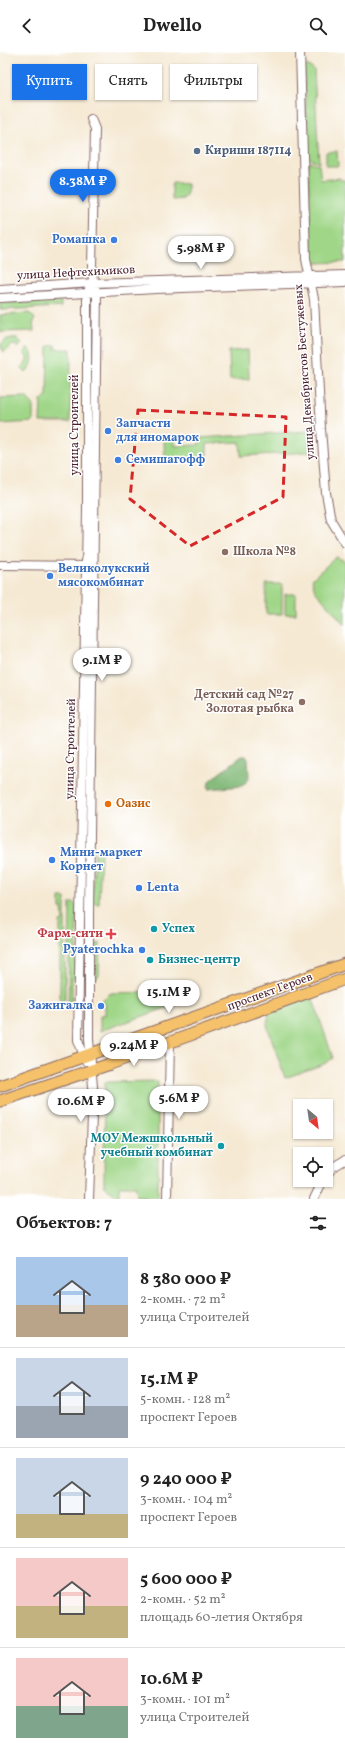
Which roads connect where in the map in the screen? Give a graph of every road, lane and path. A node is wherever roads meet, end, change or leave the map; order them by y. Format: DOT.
graph roads {
  1 [pos="300,52"];
  2 [pos="91,119"];
  3 [pos="345,275"];
  4 [pos="311,280"];
  5 [pos="345,282"];
  6 [pos="93,283"];
  7 [pos="0,288"];
  8 [pos="97,292"];
  9 [pos="87,293"];
  10 [pos="0,298"];
  11 [pos="345,543"];
  12 [pos="0,565"];
  13 [pos="85,566"];
  14 [pos="94,566"];
  15 [pos="345,964"];
  16 [pos="345,978"];
  17 [pos="170,1041"];
  18 [pos="87,1054"];
  19 [pos="91,1070"];
  20 [pos="0,1086"];
  21 [pos="0,1101"];
  22 [pos="345,1160"];
  23 [pos="333,1167"];
  24 [pos="320,1187"];
  25 [pos="89,1199"];
  26 [pos="167,1199"];
  27 [pos="314,1199"];
  1 -- 4 [label="street, улица Декабристов Бестужевых"];
  2 -- 6 [label="street, улица Строителей"];
  3 -- 4 [label="street, улица Нефтехимиков"];
  4 -- 5 [label="street"];
  4 -- 6 [label="street, улица Нефтехимиков"];
  4 -- 8 [label="street"];
  4 -- 11 [label="street, улица Декабристов Бестужевых"];
  6 -- 7 [label="street, улица Нефтехимиков"];
  6 -- 8 [label="street, улица Строителей"];
  6 -- 9 [label="street"];
  8 -- 9 [label="street"];
  8 -- 14 [label="street, улица Строителей"];
  9 -- 10 [label="street"];
  9 -- 13 [label="street, улица Строителей"];
  12 -- 13 [label="street"];
  13 -- 14 [label="street"];
  13 -- 18 [label="street, улица Строителей"];
  14 -- 18 [label="street, улица Строителей"];
  15 -- 18 [label="main road, проспект Героев"];
  16 -- 17 [label="main road, проспект Героев"];
  17 -- 19 [label="main road, проспект Героев"];
  17 -- 26 [label="street"];
  18 -- 19 [label="street, улица Строителей"];
  18 -- 20 [label="main road, проспект Героев"];
  19 -- 21 [label="main road, проспект Героев"];
  19 -- 25 [label="street, улица Строителей"];
  22 -- 23 [label="street"];
  24 -- 27 [label="street"];
}
